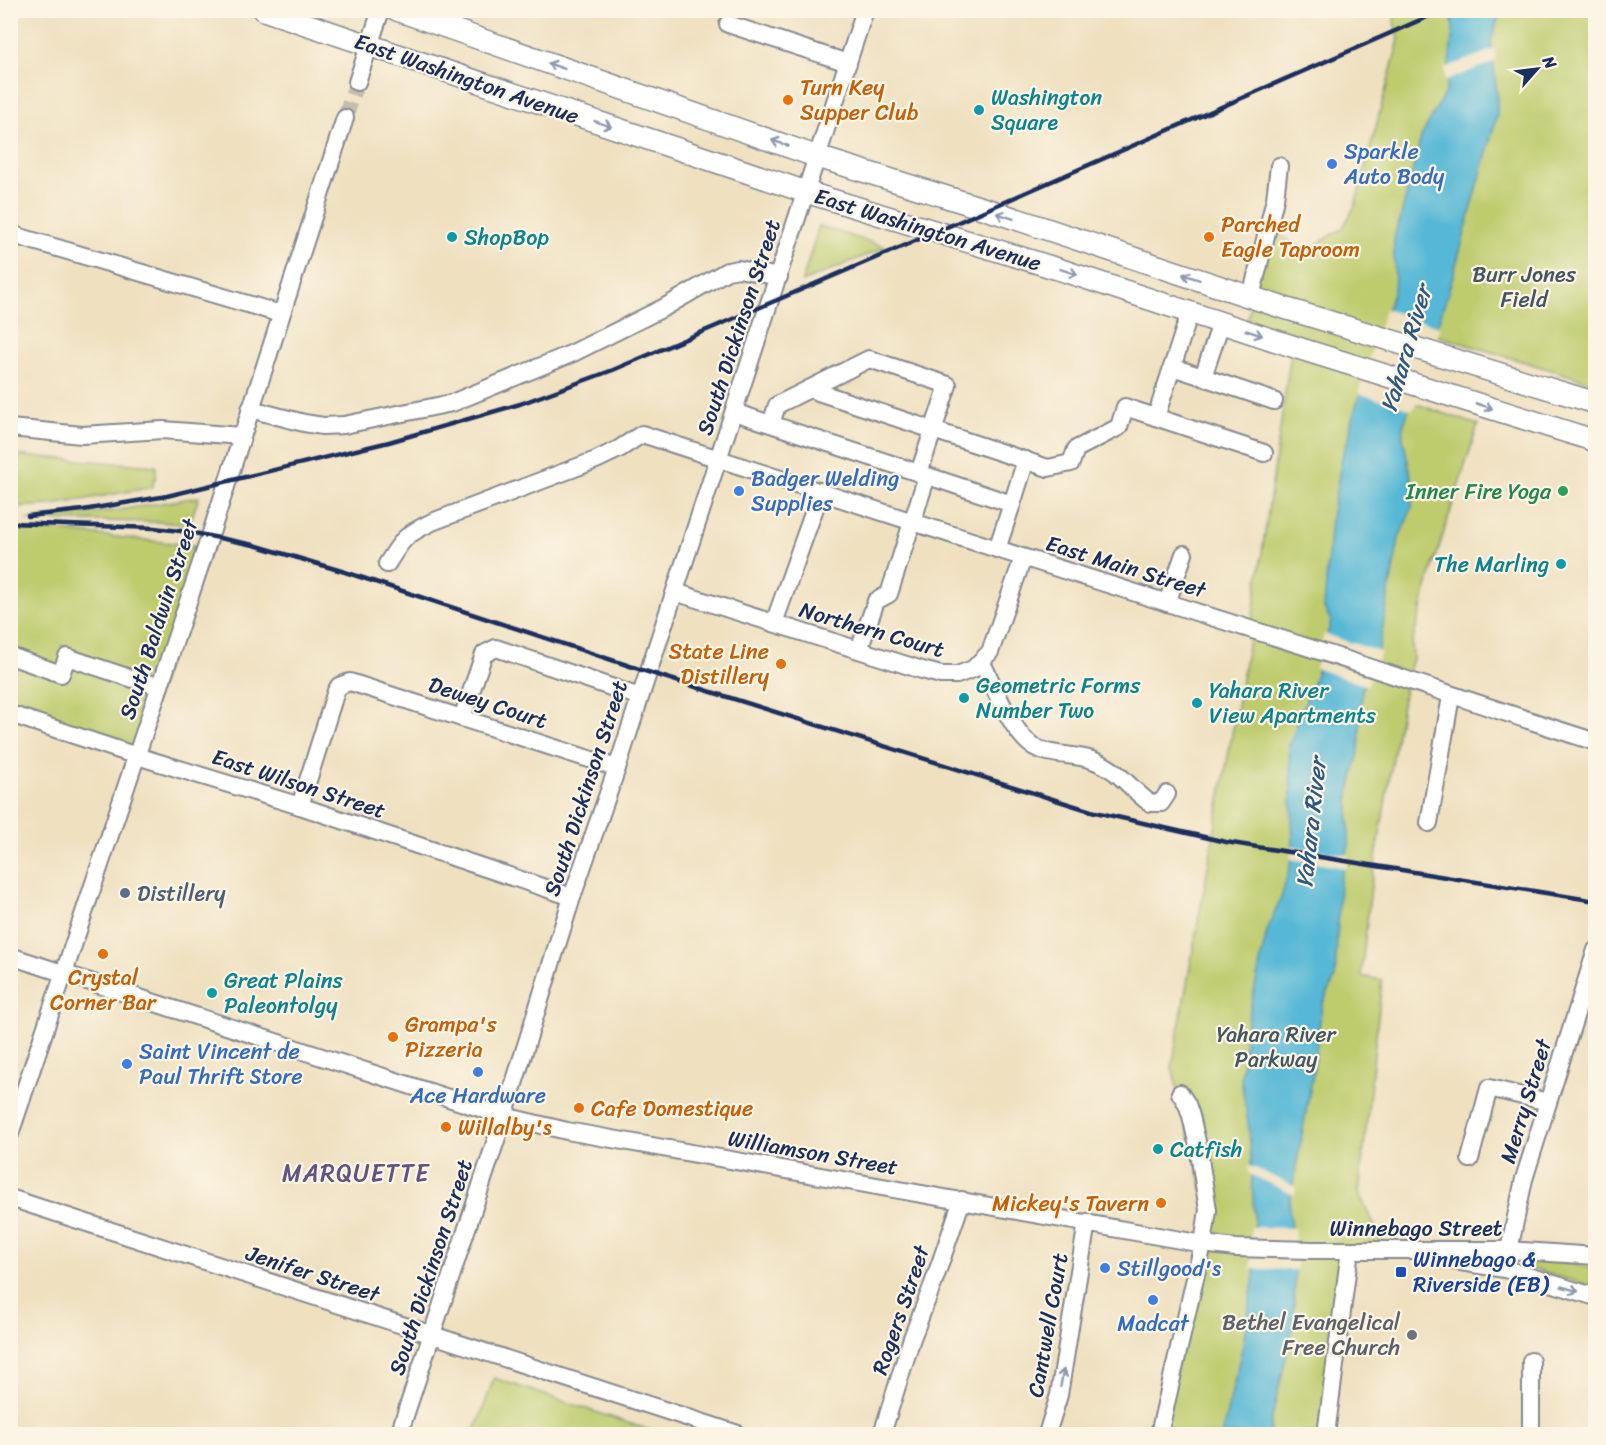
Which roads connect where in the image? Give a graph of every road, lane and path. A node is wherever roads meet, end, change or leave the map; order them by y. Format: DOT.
graph roads {
  1 [pos="264,10"];
  2 [pos="381,10"];
  3 [pos="397,10"];
  4 [pos="865,10"];
  5 [pos="728,24"];
  6 [pos="369,45"];
  7 [pos="848,63"];
  8 [pos="357,82"];
  9 [pos="345,118"];
  10 [pos="818,157"];
  11 [pos="1279,166"];
  12 [pos="806,192"];
  13 [pos="10,234"];
  14 [pos="779,277"];
  15 [pos="1251,297"];
  16 [pos="1190,312"];
  17 [pos="281,314"];
  18 [pos="1221,323"];
  19 [pos="1172,367"];
  20 [pos="1203,377"];
  21 [pos="809,389"];
  22 [pos="1274,400"];
  23 [pos="1596,403"];
  24 [pos="250,409"];
  25 [pos="734,412"];
  26 [pos="1156,417"];
  27 [pos="771,424"];
  28 [pos="10,428"];
  29 [pos="933,430"];
  30 [pos="241,436"];
  31 [pos="1596,441"];
  32 [pos="1264,453"];
  33 [pos="719,458"];
  34 [pos="1026,460"];
  35 [pos="923,475"];
  36 [pos="821,491"];
  37 [pos="1012,504"];
  38 [pos="912,522"];
  39 [pos="997,549"];
  40 [pos="1184,554"];
  41 [pos="1023,558"];
  42 [pos="387,564"];
  43 [pos="675,592"];
  44 [pos="1167,603"];
  45 [pos="774,623"];
  46 [pos="859,650"];
  47 [pos="10,656"];
  48 [pos="981,661"];
  49 [pos="160,686"];
  50 [pos="1451,696"];
  51 [pos="640,697"];
  52 [pos="10,714"];
  53 [pos="462,718"];
  54 [pos="1596,742"];
  55 [pos="137,756"];
  56 [pos="617,768"];
  57 [pos="1167,794"];
  58 [pos="300,806"];
  59 [pos="1429,823"];
  60 [pos="572,897"];
  61 [pos="1596,950"];
  62 [pos="10,956"];
  63 [pos="64,973"];
  64 [pos="1180,1093"];
  65 [pos="1548,1102"];
  66 [pos="504,1116"];
  67 [pos="10,1134"];
  68 [pos="1470,1159"];
  69 [pos="10,1198"];
  70 [pos="962,1200"];
  71 [pos="1088,1222"];
  72 [pos="1203,1244"];
  73 [pos="1236,1248"];
  74 [pos="1350,1250"];
  75 [pos="1508,1250"];
  76 [pos="1395,1252"];
  77 [pos="1596,1256"];
  78 [pos="1505,1269"];
  79 [pos="1596,1297"];
  80 [pos="431,1336"];
  81 [pos="1531,1361"];
  82 [pos="399,1434"];
  83 [pos="738,1434"];
  84 [pos="882,1434"];
  85 [pos="1047,1434"];
  86 [pos="1159,1434"];
  87 [pos="1326,1434"];
  88 [pos="1532,1434"];
  1 -- 6 [label="main road, East Washington Avenue"];
  2 -- 6 [label="street"];
  10 -- 3 [label="main road, East Washington Avenue, one-way"];
  4 -- 7 [label="street, South Dickinson Street"];
  5 -- 7 [label="street"];
  6 -- 8 [label="street"];
  6 -- 12 [label="main road, East Washington Avenue, one-way"];
  7 -- 10 [label="street, South Dickinson Street"];
  9 -- 17 [label="street, South Baldwin Street"];
  10 -- 12 [label="street, South Dickinson Street"];
  15 -- 10 [label="main road, East Washington Avenue, one-way"];
  11 -- 15 [label="street"];
  12 -- 14 [label="street, South Dickinson Street"];
  12 -- 16 [label="main road, East Washington Avenue, one-way"];
  13 -- 17 [label="street"];
  14 -- 24 [label="street"];
  14 -- 25 [label="street, South Dickinson Street"];
  15 -- 23 [label="main road, East Washington Avenue"];
  16 -- 18 [label="main road, East Washington Avenue"];
  16 -- 19 [label="street"];
  17 -- 24 [label="street, South Baldwin Street"];
  18 -- 20 [label="street"];
  18 -- 31 [label="main road, East Washington Avenue, one-way"];
  19 -- 20 [label="street"];
  19 -- 26 [label="street"];
  20 -- 22 [label="street"];
  21 -- 27 [label="street"];
  21 -- 29 [label="street"];
  21 -- 29 [label="street"];
  24 -- 30 [label="street, South Baldwin Street"];
  25 -- 27 [label="street"];
  25 -- 33 [label="street, South Dickinson Street"];
  26 -- 32 [label="street"];
  26 -- 34 [label="street"];
  27 -- 35 [label="street"];
  28 -- 30 [label="street"];
  29 -- 34 [label="street"];
  29 -- 35 [label="street"];
  30 -- 49 [label="street, South Baldwin Street"];
  33 -- 36 [label="street, East Main Street"];
  33 -- 42 [label="street, East Main Street"];
  33 -- 43 [label="street, South Dickinson Street"];
  34 -- 37 [label="street"];
  35 -- 37 [label="street"];
  35 -- 38 [label="street"];
  36 -- 38 [label="street, East Main Street"];
  36 -- 45 [label="street"];
  37 -- 39 [label="street"];
  38 -- 39 [label="street, East Main Street"];
  38 -- 46 [label="street"];
  39 -- 41 [label="street, East Main Street"];
  40 -- 44 [label="street"];
  41 -- 44 [label="street, East Main Street"];
  41 -- 48 [label="street"];
  43 -- 45 [label="street, Northern Court"];
  43 -- 51 [label="street, South Dickinson Street"];
  44 -- 50 [label="street, East Main Street"];
  45 -- 46 [label="street, Northern Court"];
  46 -- 48 [label="street, Northern Court"];
  47 -- 49 [label="street"];
  48 -- 57 [label="street"];
  49 -- 55 [label="street, South Baldwin Street"];
  50 -- 54 [label="street, East Main Street"];
  50 -- 59 [label="street"];
  51 -- 53 [label="street"];
  51 -- 56 [label="street, South Dickinson Street"];
  52 -- 55 [label="street, East Wilson Street"];
  53 -- 56 [label="street, Dewey Court"];
  53 -- 58 [label="street, Dewey Court"];
  55 -- 58 [label="street, East Wilson Street"];
  55 -- 63 [label="street, South Baldwin Street"];
  56 -- 60 [label="street, South Dickinson Street"];
  58 -- 60 [label="street, East Wilson Street"];
  60 -- 66 [label="street, South Dickinson Street"];
  61 -- 65 [label="street, Merry Street"];
  62 -- 63 [label="street, Williamson Street"];
  63 -- 66 [label="street, Williamson Street"];
  63 -- 67 [label="street, South Baldwin Street"];
  64 -- 72 [label="street"];
  65 -- 68 [label="street"];
  65 -- 75 [label="street, Merry Street"];
  66 -- 70 [label="street, Williamson Street"];
  66 -- 80 [label="street, South Dickinson Street"];
  69 -- 80 [label="street, Jenifer Street"];
  70 -- 71 [label="street, Williamson Street"];
  70 -- 84 [label="street, Rogers Street"];
  71 -- 72 [label="street, Williamson Street"];
  85 -- 71 [label="street, Cantwell Court, one-way"];
  72 -- 73 [label="street, Williamson Street"];
  72 -- 86 [label="street"];
  73 -- 74 [label="street, Winnebago Street"];
  74 -- 76 [label="street, Winnebago Street"];
  74 -- 87 [label="street"];
  75 -- 76 [label="street, Winnebago Street"];
  75 -- 77 [label="street, Winnebago Street"];
  75 -- 78 [label="street, Merry Street"];
  76 -- 78 [label="street"];
  78 -- 79 [label="street, one-way"];
  80 -- 82 [label="street, South Dickinson Street"];
  80 -- 83 [label="street, Jenifer Street"];
  81 -- 88 [label="street"];
}
